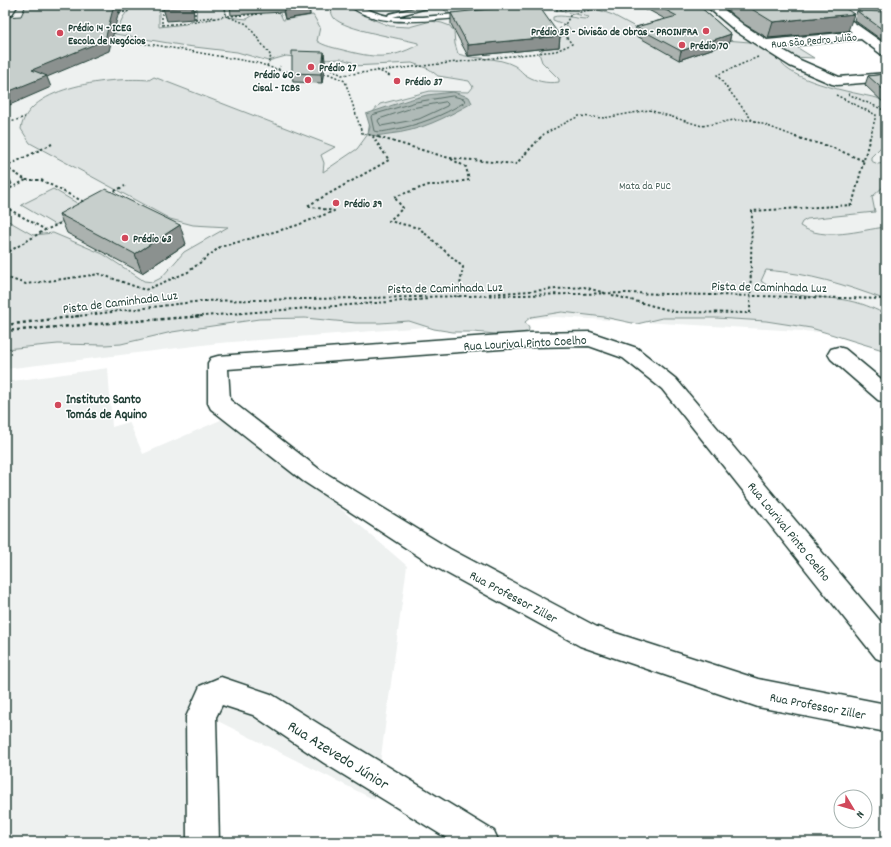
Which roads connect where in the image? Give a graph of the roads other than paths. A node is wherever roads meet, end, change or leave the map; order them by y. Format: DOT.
graph roads {
  1 [pos="14,5"];
  2 [pos="352,5"];
  3 [pos="435,5"];
  4 [pos="545,5"];
  5 [pos="617,5"];
  6 [pos="622,5"];
  7 [pos="711,5"];
  8 [pos="821,5"];
  9 [pos="514,10"];
  10 [pos="472,14"];
  11 [pos="5,15"];
  12 [pos="382,17"];
  13 [pos="863,35"];
  14 [pos="764,44"];
  15 [pos="886,51"];
  16 [pos="886,77"];
  17 [pos="838,354"];
  18 [pos="218,363"];
  19 [pos="886,395"];
  20 [pos="886,649"];
  21 [pos="886,718"];
  22 [pos="203,842"];
  23 [pos="483,842"];
  1 -- 11 [label="lane"];
  2 -- 12 [label="lane"];
  3 -- 12 [label="lane"];
  4 -- 9 [label="lane"];
  5 -- 6 [label="lane"];
  7 -- 14 [label="street"];
  8 -- 13 [label="street"];
  10 -- 12 [label="lane"];
  13 -- 14 [label="street, Rua São Pedro Julião"];
  13 -- 15 [label="street"];
  14 -- 16 [label="street"];
  17 -- 19 [label="street"];
  18 -- 20 [label="street, Rua Lourival Pinto Coelho"];
  18 -- 21 [label="street, Rua Professor Ziller"];
  22 -- 23 [label="street, Rua Azevedo Júnior"];
}
